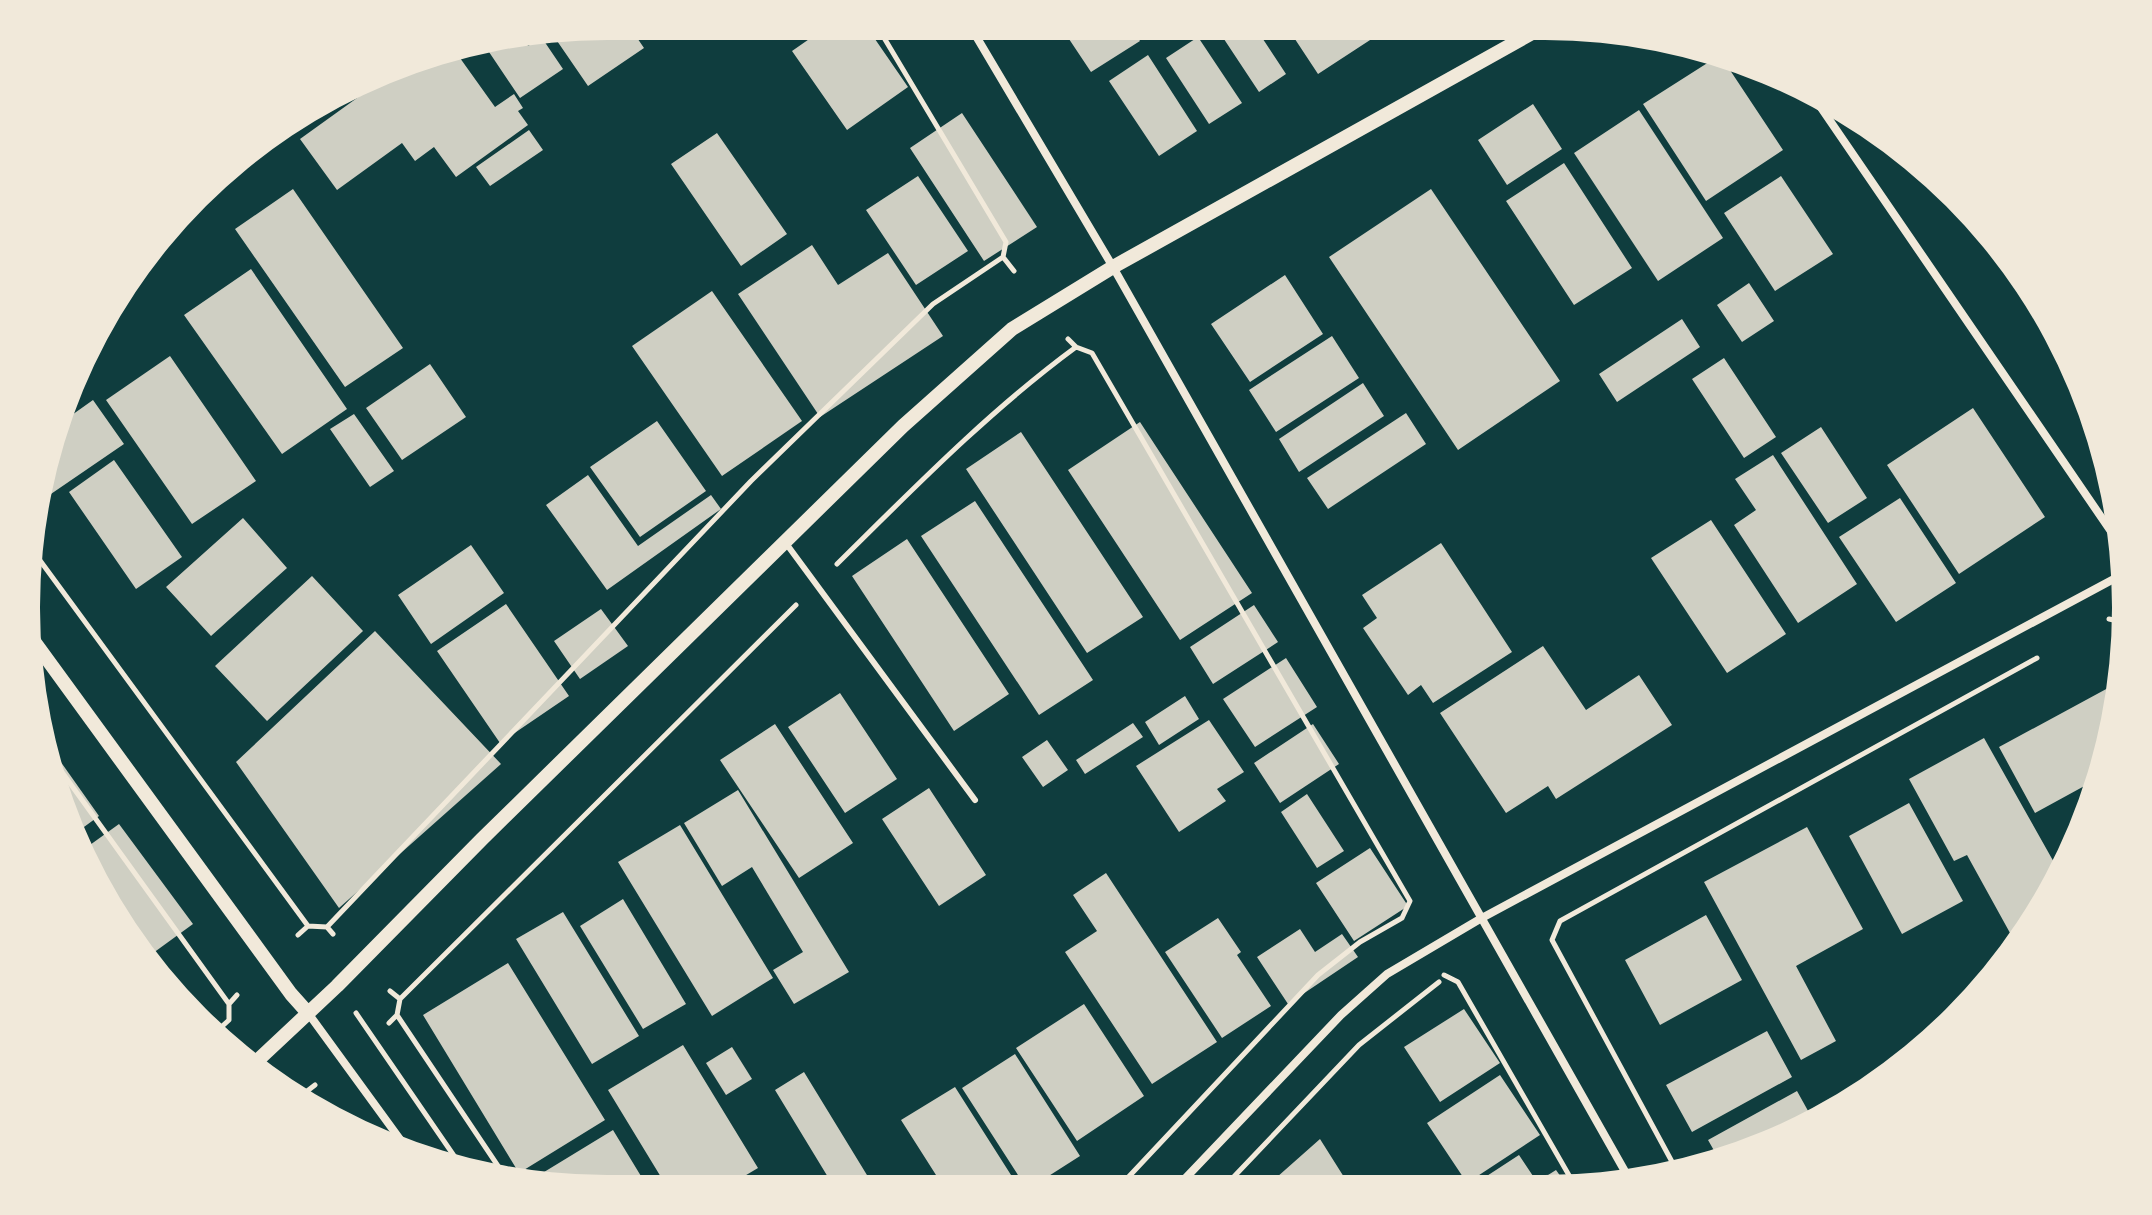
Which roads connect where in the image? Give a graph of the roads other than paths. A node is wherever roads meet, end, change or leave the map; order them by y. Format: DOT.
graph roads {
  1 [pos="978,40"];
  2 [pos="1520,40"];
  3 [pos="1826,115"];
  4 [pos="1113,267"];
  5 [pos="2105,523"];
  6 [pos="785,542"];
  7 [pos="2111,580"];
  8 [pos="42,652"];
  9 [pos="975,800"];
  10 [pos="1480,919"];
  11 [pos="308,1013"];
  12 [pos="261,1057"];
  13 [pos="396,1134"];
  14 [pos="1624,1169"];
  15 [pos="1188,1175"];
  1 -- 4 [label="street"];
  2 -- 4 [label="street"];
  3 -- 5 [label="street"];
  4 -- 6 [label="street"];
  4 -- 10 [label="street"];
  6 -- 9 [label="lane"];
  6 -- 11 [label="street"];
  7 -- 10 [label="street"];
  8 -- 11 [label="street"];
  10 -- 14 [label="street"];
  10 -- 15 [label="street"];
  11 -- 12 [label="street"];
  11 -- 13 [label="street"];
}
